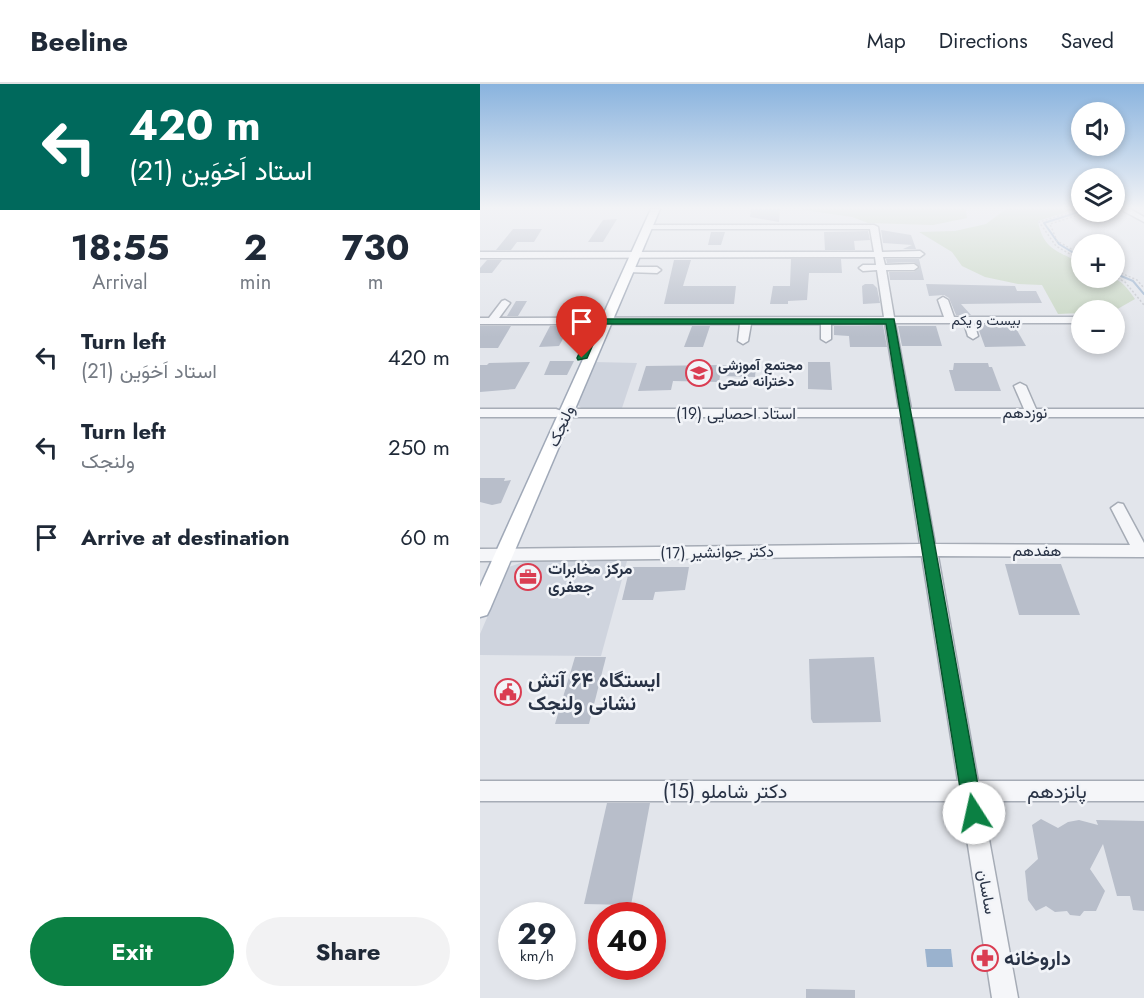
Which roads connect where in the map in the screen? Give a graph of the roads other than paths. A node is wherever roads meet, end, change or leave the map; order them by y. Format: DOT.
graph roads {
  1 [pos="635,252"];
  2 [pos="636,252"];
  3 [pos="878,252"];
  4 [pos="920,254"];
  5 [pos="480,255"];
  6 [pos="632,260"];
  7 [pos="880,261"];
  8 [pos="914,267"];
  9 [pos="863,268"];
  10 [pos="657,270"];
  11 [pos="943,300"];
  12 [pos="505,303"];
  13 [pos="1071,320"];
  14 [pos="480,321"];
  15 [pos="492,321"];
  16 [pos="603,321"];
  17 [pos="746,321"];
  18 [pos="826,321"];
  19 [pos="890,321"];
  20 [pos="950,321"];
  21 [pos="968,321"];
  22 [pos="973,336"];
  23 [pos="826,339"];
  24 [pos="743,341"];
  25 [pos="1020,386"];
  26 [pos="906,412"];
  27 [pos="1031,412"];
  28 [pos="1144,412"];
  29 [pos="480,413"];
  30 [pos="561,413"];
  31 [pos="1118,508"];
  32 [pos="929,550"];
  33 [pos="1142,551"];
  34 [pos="492,555"];
  35 [pos="480,579"];
  36 [pos="480,609"];
  37 [pos="970,790"];
  38 [pos="480,791"];
  39 [pos="1144,791"];
  40 [pos="1005,998"];
  1 -- 6 [label="main road, ولنجک"];
  2 -- 6 [label="main road, ولنجک"];
  3 -- 7 [label="street, ساسان"];
  4 -- 7 [label="street"];
  5 -- 6 [label="street"];
  6 -- 7 [label="street"];
  6 -- 10 [label="street"];
  6 -- 16 [label="main road, ولنجک"];
  7 -- 8 [label="street"];
  7 -- 9 [label="street"];
  7 -- 19 [label="street, ساسان"];
  11 -- 20 [label="street"];
  12 -- 15 [label="street"];
  13 -- 21 [label="street, بیست و یکم"];
  14 -- 15 [label="street, بیست و یکم"];
  15 -- 16 [label="street, بیست و یکم"];
  16 -- 17 [label="street, بیست و یکم"];
  16 -- 30 [label="main road, ولنجک"];
  17 -- 18 [label="street, بیست و یکم"];
  17 -- 24 [label="street"];
  18 -- 19 [label="street, بیست و یکم"];
  18 -- 23 [label="street"];
  19 -- 20 [label="street, بیست و یکم"];
  19 -- 26 [label="street, ساسان"];
  20 -- 21 [label="street, بیست و یکم"];
  21 -- 22 [label="street"];
  25 -- 27 [label="street"];
  26 -- 27 [label="street, نوزدهم"];
  26 -- 30 [label="street, استاد احصایی (19)"];
  26 -- 32 [label="street, ساسان"];
  27 -- 28 [label="street, نوزدهم"];
  29 -- 30 [label="street, استاد احصایی (19)"];
  30 -- 34 [label="main road, ولنجک"];
  31 -- 33 [label="street"];
  32 -- 33 [label="street, هفدهم"];
  32 -- 34 [label="street, دکتر جوانشیر (17)"];
  32 -- 37 [label="street, ساسان"];
  34 -- 35 [label="main road, ولنجک"];
  34 -- 36 [label="main road, ولنجک"];
  37 -- 38 [label="street, دکتر شاملو (15)"];
  37 -- 39 [label="street, پانزدهم"];
  37 -- 40 [label="street, ساسان"];
}
